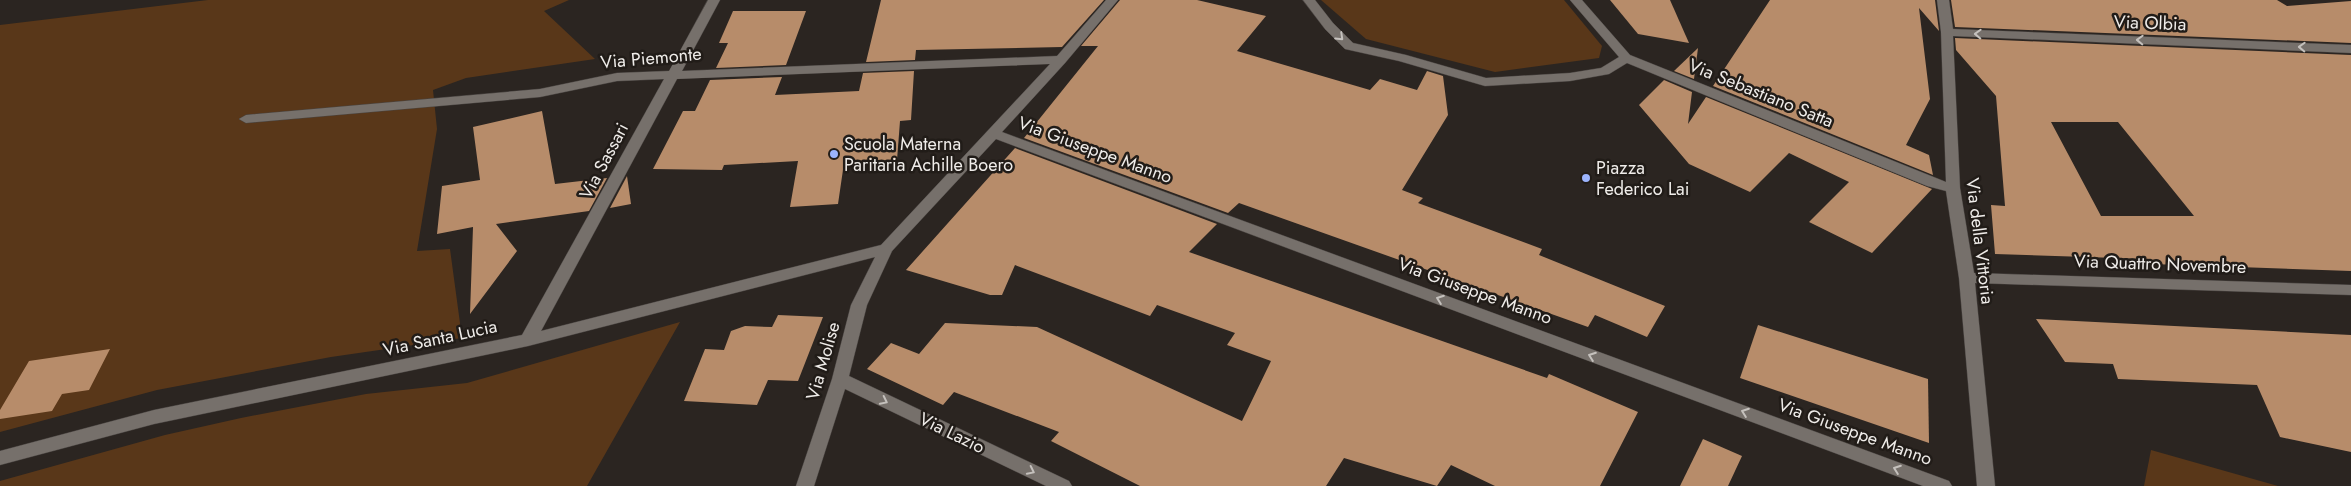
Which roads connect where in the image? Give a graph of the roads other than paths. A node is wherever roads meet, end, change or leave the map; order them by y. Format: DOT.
graph roads {
  1 [pos="714,0"];
  2 [pos="1112,0"];
  3 [pos="1309,0"];
  4 [pos="1576,0"];
  5 [pos="1943,0"];
  6 [pos="1947,32"];
  7 [pos="2351,49"];
  8 [pos="1626,58"];
  9 [pos="1061,60"];
  10 [pos="673,74"];
  11 [pos="246,119"];
  12 [pos="994,133"];
  13 [pos="1953,188"];
  14 [pos="886,249"];
  15 [pos="1967,278"];
  16 [pos="2351,290"];
  17 [pos="528,340"];
  18 [pos="840,380"];
  19 [pos="0,458"];
  20 [pos="805,486"];
  21 [pos="1063,486"];
  22 [pos="1943,486"];
  23 [pos="1986,486"];
  1 -- 10 [label="street, Via Sassari"];
  2 -- 9 [label="street, Via Molise"];
  3 -- 8 [label="street, one-way"];
  4 -- 8 [label="street, Via Sebastiano Satta"];
  5 -- 6 [label="street, Via della Vittoria"];
  7 -- 6 [label="street, Via Olbia, one-way"];
  6 -- 13 [label="street, Via della Vittoria"];
  8 -- 13 [label="street, Via Sebastiano Satta"];
  9 -- 10 [label="street, Via Piemonte"];
  9 -- 12 [label="street, Via Molise"];
  10 -- 11 [label="street, Via Piemonte"];
  10 -- 17 [label="street, Via Sassari"];
  12 -- 14 [label="street, Via Molise"];
  22 -- 12 [label="street, Via Giuseppe Manno, one-way"];
  13 -- 15 [label="street, Via della Vittoria"];
  14 -- 17 [label="street, Via Santa Lucia"];
  14 -- 18 [label="street, Via Molise"];
  15 -- 16 [label="street, Via Quattro Novembre"];
  15 -- 23 [label="street, Via della Vittoria"];
  17 -- 19 [label="street, Via Santa Lucia"];
  18 -- 20 [label="street, Via Molise"];
  18 -- 21 [label="street, Via Lazio, one-way"];
}
